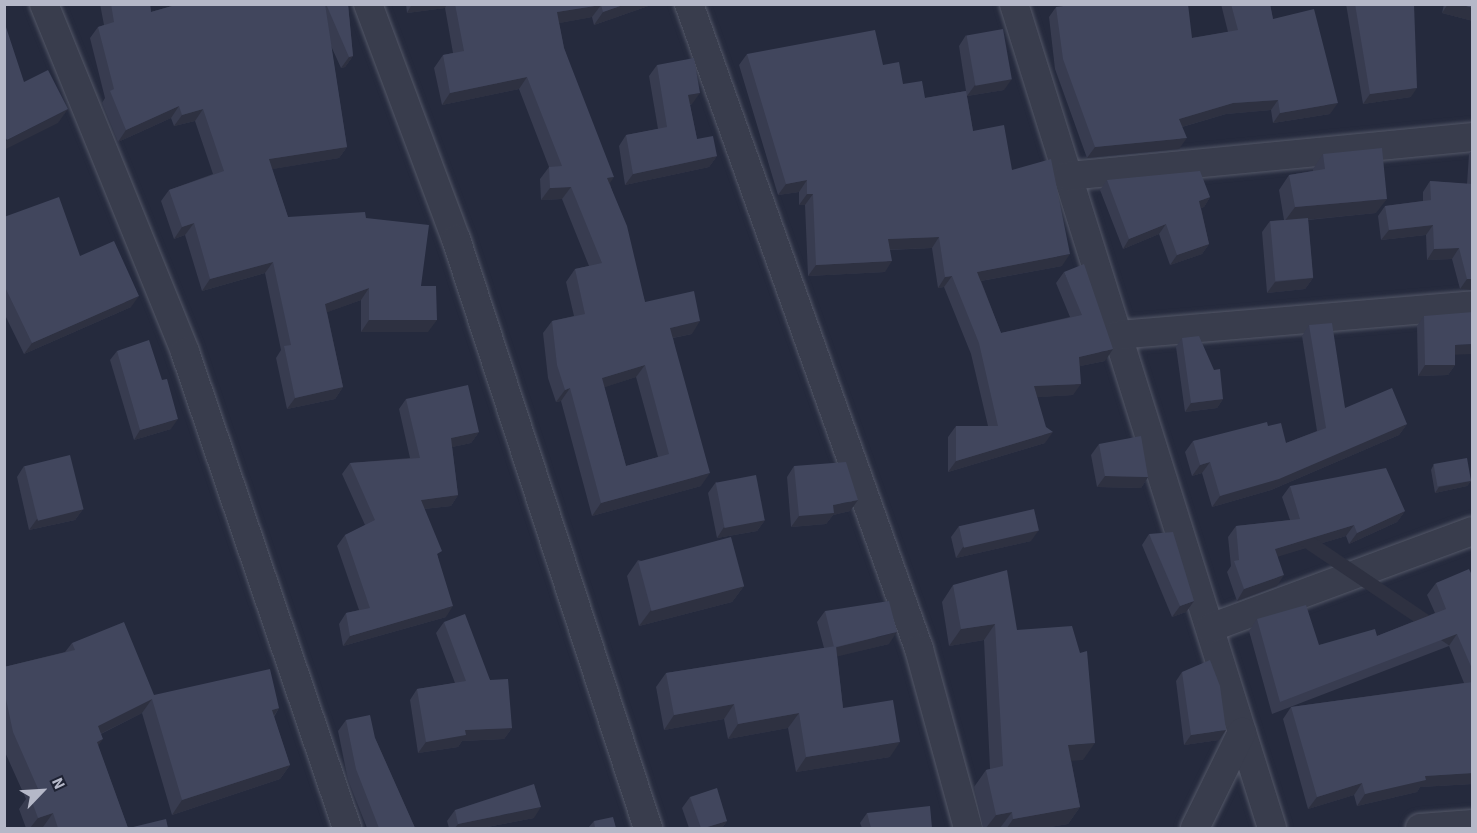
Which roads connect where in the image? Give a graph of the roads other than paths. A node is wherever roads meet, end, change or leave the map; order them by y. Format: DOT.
graph roads {
  1 [pos="44,4"];
  2 [pos="368,4"];
  3 [pos="688,4"];
  4 [pos="1021,5"];
  5 [pos="1473,137"];
  6 [pos="1068,176"];
  7 [pos="1473,305"];
  8 [pos="1118,335"];
  9 [pos="1473,531"];
  10 [pos="1210,628"];
  11 [pos="1242,732"];
  12 [pos="1473,824"];
  13 [pos="347,828"];
  14 [pos="648,828"];
  15 [pos="968,828"];
  16 [pos="1196,828"];
  17 [pos="1272,828"];
  18 [pos="1420,828"];
  1 -- 13 [label="street"];
  2 -- 14 [label="street"];
  3 -- 15 [label="street"];
  4 -- 6 [label="street"];
  5 -- 6 [label="street"];
  6 -- 8 [label="street"];
  7 -- 8 [label="street"];
  8 -- 10 [label="street"];
  9 -- 10 [label="street"];
  10 -- 11 [label="street"];
  11 -- 16 [label="street"];
  11 -- 17 [label="street"];
  12 -- 18 [label="street"];
}
